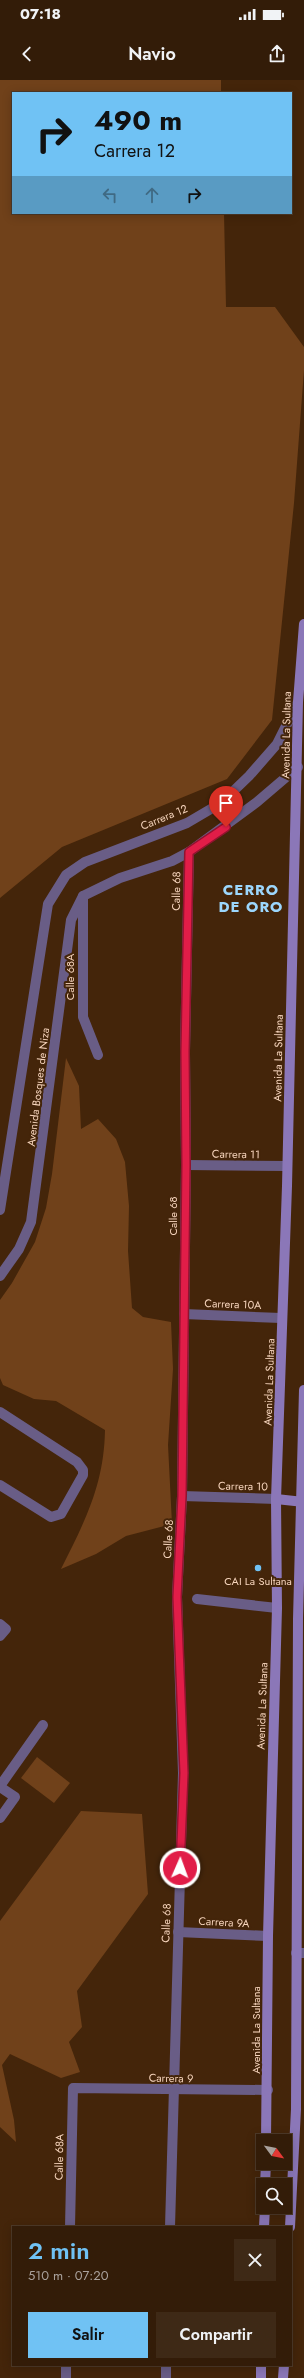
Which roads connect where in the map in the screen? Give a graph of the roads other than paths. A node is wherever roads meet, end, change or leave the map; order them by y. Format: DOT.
graph roads {
  1 [pos="304,624"];
  2 [pos="303,659"];
  3 [pos="298,702"];
  4 [pos="301,765"];
  5 [pos="189,852"];
  6 [pos="85,862"];
  7 [pos="83,896"];
  8 [pos="98,1055"];
  9 [pos="186,1165"];
  10 [pos="287,1166"];
  11 [pos="1,1207"];
  12 [pos="1,1272"];
  13 [pos="184,1314"];
  14 [pos="282,1318"];
  15 [pos="304,1390"];
  16 [pos="0,1412"];
  17 [pos="0,1485"];
  18 [pos="182,1496"];
  19 [pos="276,1498"];
  20 [pos="303,1502"];
  21 [pos="197,1599"];
  22 [pos="277,1608"];
  23 [pos="0,1624"];
  24 [pos="0,1636"];
  25 [pos="43,1725"];
  26 [pos="0,1786"];
  27 [pos="0,1818"];
  28 [pos="178,1932"];
  29 [pos="268,1936"];
  30 [pos="300,1953"];
  31 [pos="73,2088"];
  32 [pos="173,2090"];
  33 [pos="268,2090"];
  34 [pos="300,2109"];
  35 [pos="266,2134"];
  36 [pos="265,2214"];
  37 [pos="70,2226"];
  38 [pos="170,2226"];
  39 [pos="264,2226"];
  40 [pos="290,2226"];
  41 [pos="66,2366"];
  42 [pos="166,2366"];
  43 [pos="261,2366"];
  44 [pos="284,2366"];
  45 [pos="66,2378"];
  46 [pos="166,2378"];
  47 [pos="261,2378"];
  48 [pos="283,2378"];
  1 -- 2 [label="street, Avenida La Sultana"];
  2 -- 3 [label="street, Avenida La Sultana"];
  3 -- 4 [label="street, Avenida La Sultana"];
  3 -- 6 [label="street, Carrera 12"];
  4 -- 5 [label="street"];
  4 -- 10 [label="street, Avenida La Sultana"];
  5 -- 7 [label="street"];
  5 -- 9 [label="street, Calle 68"];
  6 -- 11 [label="street, Avenida Bosques de Niza"];
  7 -- 8 [label="street, Calle 68A"];
  7 -- 12 [label="street, Avenida Bosques de Niza"];
  9 -- 10 [label="street, Carrera 11"];
  9 -- 13 [label="street, Calle 68"];
  10 -- 14 [label="street, Avenida La Sultana"];
  13 -- 14 [label="street, Carrera 10A"];
  13 -- 18 [label="street, Calle 68"];
  14 -- 19 [label="street, Avenida La Sultana"];
  15 -- 20 [label="street"];
  16 -- 17 [label="street"];
  18 -- 19 [label="street, Carrera 10"];
  18 -- 28 [label="street, Calle 68"];
  19 -- 20 [label="street, Carrera 10"];
  19 -- 22 [label="street, Avenida La Sultana"];
  20 -- 30 [label="street"];
  21 -- 22 [label="street"];
  22 -- 29 [label="street, Avenida La Sultana"];
  23 -- 24 [label="street"];
  25 -- 26 [label="street"];
  26 -- 27 [label="street"];
  28 -- 29 [label="street, Carrera 9A"];
  28 -- 32 [label="street, Calle 68"];
  29 -- 33 [label="street, Avenida La Sultana"];
  30 -- 34 [label="street"];
  31 -- 32 [label="street, Carrera 9"];
  31 -- 37 [label="street, Calle 68A"];
  32 -- 33 [label="street, Carrera 9"];
  32 -- 38 [label="street, Calle 68"];
  33 -- 35 [label="street, Avenida La Sultana"];
  34 -- 40 [label="street"];
  36 -- 39 [label="street"];
  41 -- 45 [label="street"];
  42 -- 46 [label="street"];
  43 -- 47 [label="street"];
  44 -- 48 [label="street"];
}
